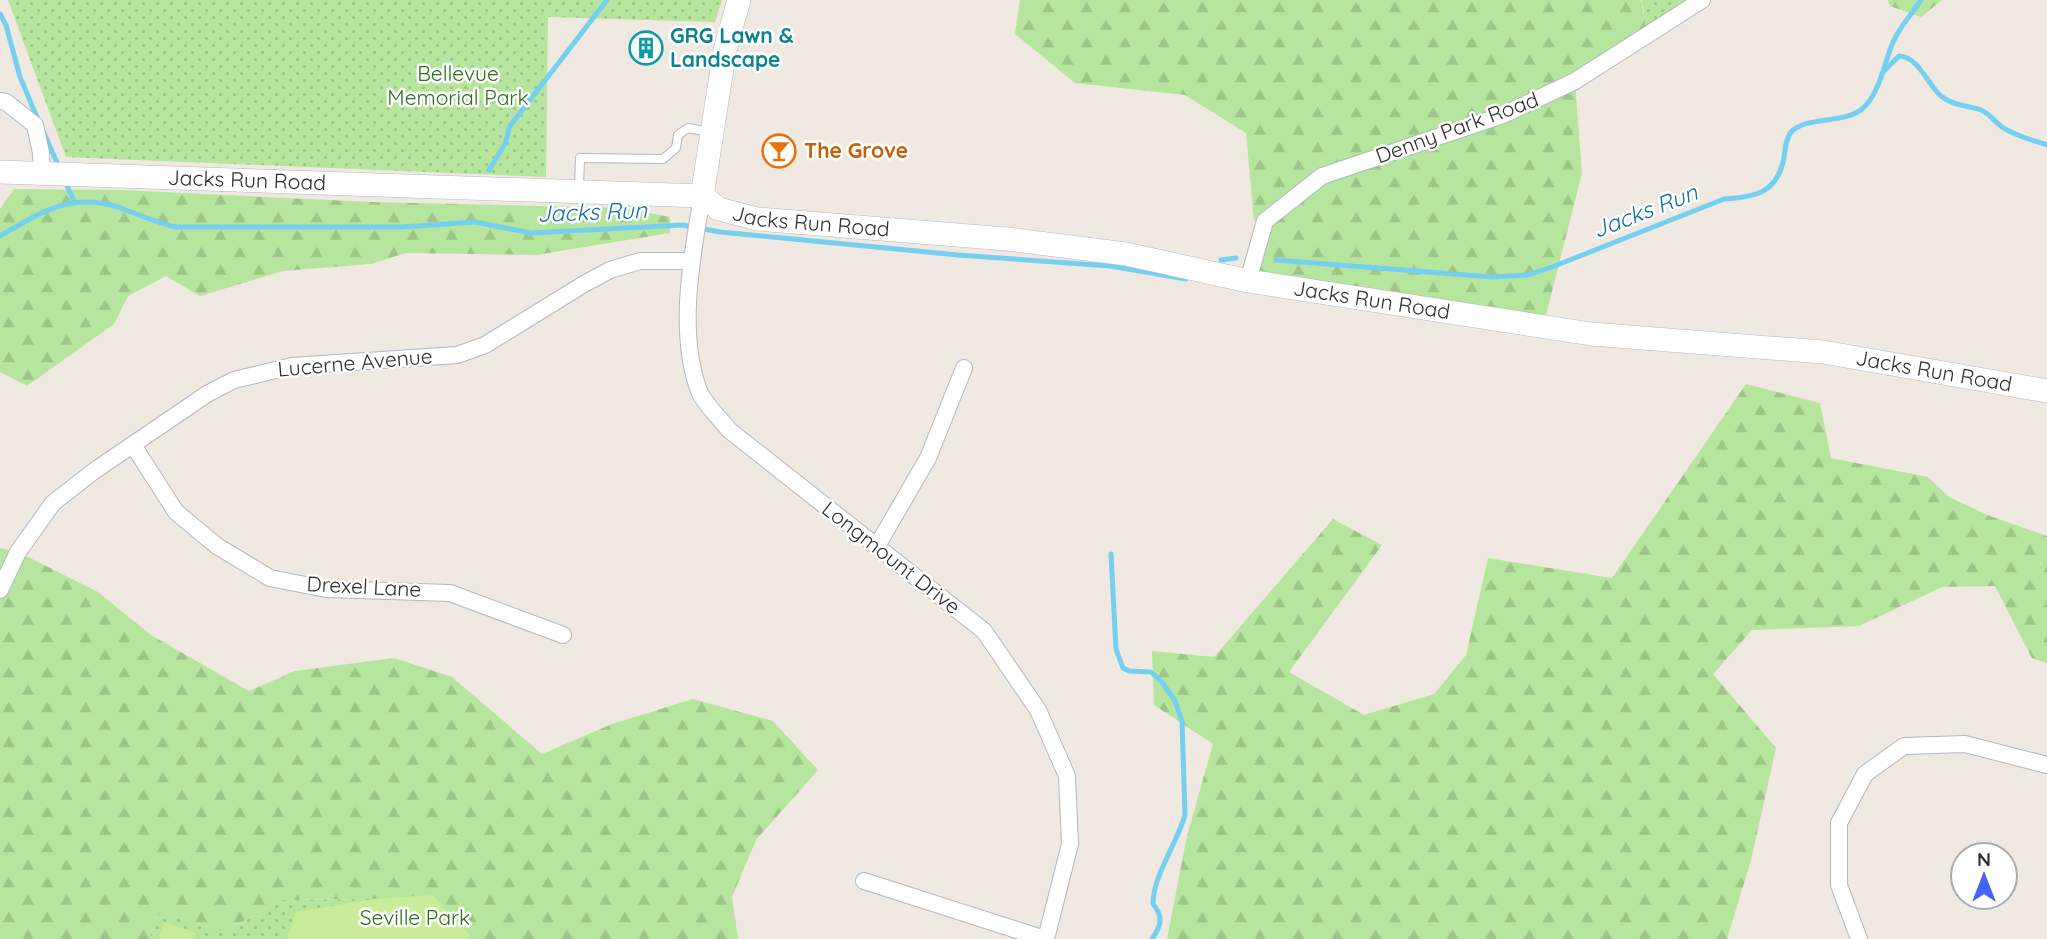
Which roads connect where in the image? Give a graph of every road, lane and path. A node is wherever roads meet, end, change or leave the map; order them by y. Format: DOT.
graph roads {
  1 [pos="739,0"];
  2 [pos="1702,0"];
  3 [pos="0,101"];
  4 [pos="712,132"];
  5 [pos="0,172"];
  6 [pos="42,173"];
  7 [pos="579,191"];
  8 [pos="702,196"];
  9 [pos="691,261"];
  10 [pos="1248,281"];
  11 [pos="964,368"];
  12 [pos="2047,391"];
  13 [pos="133,445"];
  14 [pos="877,546"];
  15 [pos="0,590"];
  16 [pos="563,635"];
  17 [pos="2047,765"];
  18 [pos="864,881"];
  19 [pos="1045,939"];
  20 [pos="1860,939"];
  1 -- 4 [label="street"];
  2 -- 10 [label="street, Denny Park Road"];
  3 -- 6 [label="street"];
  4 -- 7 [label="lane"];
  4 -- 8 [label="street"];
  5 -- 6 [label="street, Jacks Run Road"];
  6 -- 7 [label="street, Jacks Run Road"];
  7 -- 8 [label="street, Jacks Run Road"];
  8 -- 9 [label="street, Longmount Drive"];
  8 -- 10 [label="street, Jacks Run Road"];
  9 -- 13 [label="street, Lucerne Avenue"];
  9 -- 14 [label="street, Longmount Drive"];
  10 -- 12 [label="street, Jacks Run Road"];
  11 -- 14 [label="street"];
  13 -- 15 [label="street, Lucerne Avenue"];
  13 -- 16 [label="street, Drexel Lane"];
  14 -- 19 [label="street, Longmount Drive"];
  17 -- 20 [label="street"];
  18 -- 19 [label="street"];
}
